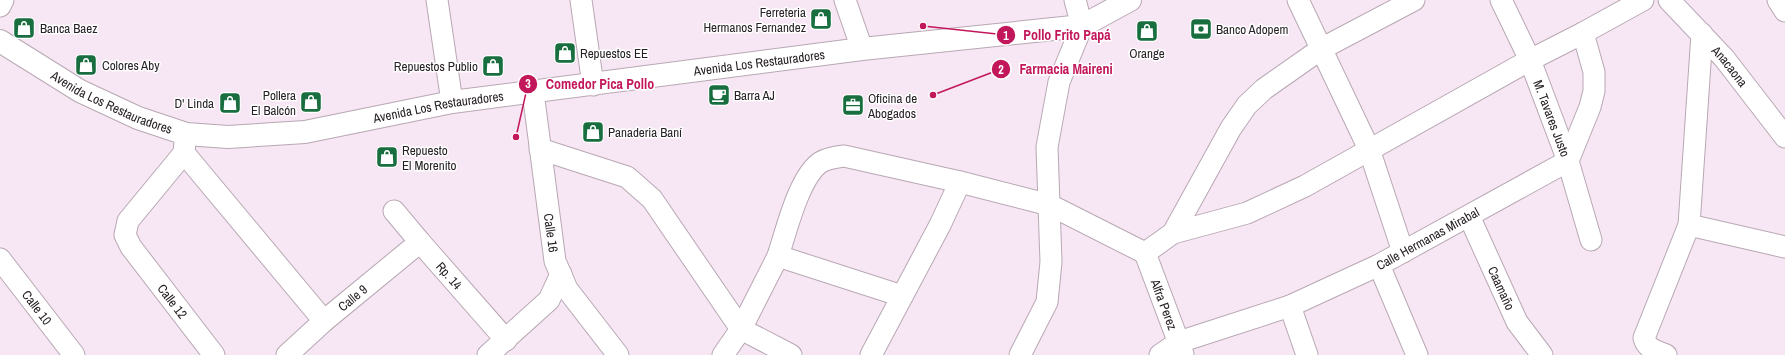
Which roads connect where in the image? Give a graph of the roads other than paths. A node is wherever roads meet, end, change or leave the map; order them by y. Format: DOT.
graph roads {
  1 [pos="3,0"];
  2 [pos="437,0"];
  3 [pos="581,0"];
  4 [pos="845,0"];
  5 [pos="1075,0"];
  6 [pos="1130,0"];
  7 [pos="1298,0"];
  8 [pos="1414,0"];
  9 [pos="1501,0"];
  10 [pos="1643,0"];
  11 [pos="1669,0"];
  12 [pos="1778,0"];
  13 [pos="0,6"];
  14 [pos="1785,11"];
  15 [pos="1082,26"];
  16 [pos="1583,33"];
  17 [pos="1702,34"];
  18 [pos="1,43"];
  19 [pos="862,49"];
  20 [pos="1321,49"];
  21 [pos="1530,60"];
  22 [pos="593,85"];
  23 [pos="533,92"];
  24 [pos="452,102"];
  25 [pos="1785,137"];
  26 [pos="185,144"];
  27 [pos="540,149"];
  28 [pos="1369,149"];
  29 [pos="1568,161"];
  30 [pos="960,182"];
  31 [pos="1050,205"];
  32 [pos="394,211"];
  33 [pos="1469,216"];
  34 [pos="1689,225"];
  35 [pos="1173,234"];
  36 [pos="1591,240"];
  37 [pos="420,242"];
  38 [pos="1785,247"];
  39 [pos="1403,252"];
  40 [pos="1145,253"];
  41 [pos="778,256"];
  42 [pos="0,259"];
  43 [pos="1379,265"];
  44 [pos="561,274"];
  45 [pos="902,296"];
  46 [pos="1290,306"];
  47 [pos="324,321"];
  48 [pos="741,329"];
  49 [pos="506,340"];
  50 [pos="1181,348"];
  51 [pos="74,355"];
  52 [pos="214,355"];
  53 [pos="287,355"];
  54 [pos="488,355"];
  55 [pos="618,355"];
  56 [pos="723,355"];
  57 [pos="791,355"];
  58 [pos="871,355"];
  59 [pos="1020,355"];
  60 [pos="1160,355"];
  61 [pos="1307,355"];
  62 [pos="1417,355"];
  63 [pos="1542,355"];
  64 [pos="1666,355"];
  1 -- 13 [label="street"];
  2 -- 24 [label="street"];
  3 -- 22 [label="street"];
  4 -- 19 [label="street"];
  5 -- 15 [label="street"];
  6 -- 15 [label="street, Avenida Los Restauradores"];
  7 -- 20 [label="street"];
  8 -- 20 [label="street"];
  9 -- 21 [label="street, M. Tavares Justo"];
  10 -- 16 [label="street"];
  11 -- 17 [label="street, Anacaona"];
  12 -- 14 [label="street"];
  15 -- 19 [label="street, Avenida Los Restauradores"];
  15 -- 31 [label="street"];
  16 -- 21 [label="street"];
  16 -- 29 [label="street"];
  17 -- 25 [label="street, Anacaona"];
  17 -- 34 [label="street"];
  18 -- 26 [label="street, Avenida Los Restauradores"];
  19 -- 22 [label="street, Avenida Los Restauradores"];
  20 -- 28 [label="street"];
  20 -- 35 [label="street"];
  21 -- 28 [label="street"];
  21 -- 29 [label="street, M. Tavares Justo"];
  22 -- 23 [label="street, Avenida Los Restauradores"];
  23 -- 24 [label="street, Avenida Los Restauradores"];
  23 -- 27 [label="street, Calle 16"];
  24 -- 26 [label="street, Avenida Los Restauradores"];
  26 -- 47 [label="street"];
  26 -- 52 [label="street, Calle 12"];
  27 -- 44 [label="street, Calle 16"];
  27 -- 48 [label="street"];
  28 -- 35 [label="street"];
  28 -- 39 [label="street"];
  29 -- 33 [label="street, Calle Hermanas Mirabal"];
  29 -- 36 [label="street, M. Tavares Justo"];
  30 -- 31 [label="street"];
  30 -- 41 [label="street"];
  30 -- 45 [label="street"];
  31 -- 40 [label="street"];
  31 -- 59 [label="street"];
  32 -- 37 [label="street, Rp. 14"];
  33 -- 39 [label="street, Calle Hermanas Mirabal"];
  33 -- 63 [label="street, Caamaño"];
  34 -- 38 [label="street"];
  34 -- 64 [label="street"];
  35 -- 40 [label="street"];
  37 -- 47 [label="street, Calle 9"];
  37 -- 49 [label="street, Rp. 14"];
  39 -- 43 [label="street, Calle Hermanas Mirabal"];
  40 -- 50 [label="street, Alfra Perez"];
  41 -- 45 [label="street"];
  41 -- 48 [label="street"];
  42 -- 51 [label="street, Calle 10"];
  43 -- 46 [label="street, Calle Hermanas Mirabal"];
  43 -- 62 [label="street"];
  44 -- 49 [label="street"];
  44 -- 55 [label="street, Calle 16"];
  45 -- 58 [label="street"];
  46 -- 50 [label="street, Calle Hermanas Mirabal"];
  46 -- 61 [label="street"];
  47 -- 53 [label="street, Calle 9"];
  48 -- 56 [label="street"];
  48 -- 57 [label="street"];
  49 -- 54 [label="street"];
  50 -- 60 [label="street, Calle Hermanas Mirabal"];
}
